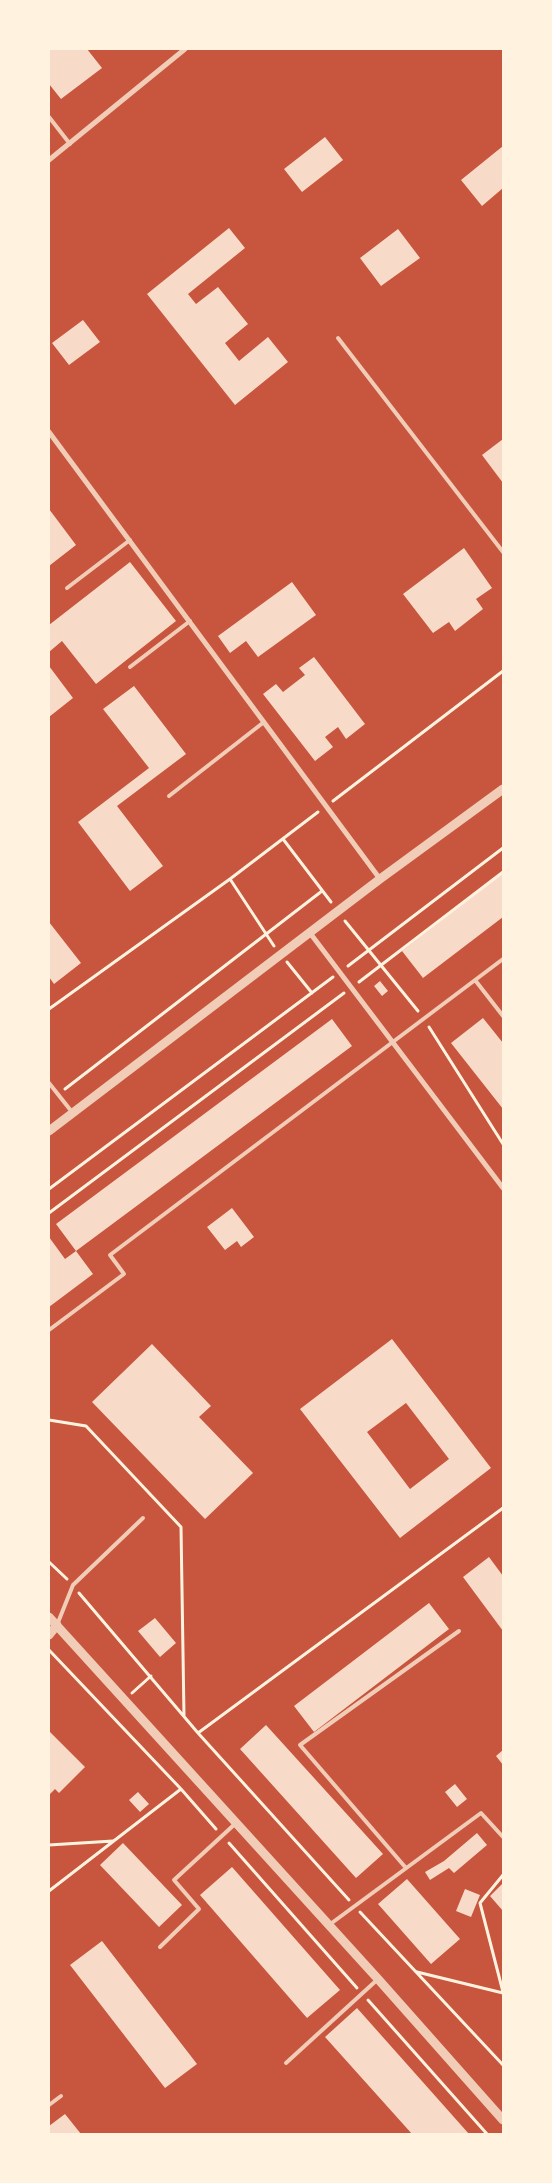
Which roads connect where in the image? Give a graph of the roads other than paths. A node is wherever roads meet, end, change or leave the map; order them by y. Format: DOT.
graph roads {
  1 [pos="185,49"];
  2 [pos="49,117"];
  3 [pos="70,144"];
  4 [pos="49,160"];
  5 [pos="338,338"];
  6 [pos="49,432"];
  7 [pos="130,540"];
  8 [pos="503,552"];
  9 [pos="67,588"];
  10 [pos="190,621"];
  11 [pos="130,667"];
  12 [pos="264,722"];
  13 [pos="503,789"];
  14 [pos="169,796"];
  15 [pos="380,879"];
  16 [pos="310,933"];
  17 [pos="503,959"];
  18 [pos="475,980"];
  19 [pos="503,1016"];
  20 [pos="394,1043"];
  21 [pos="49,1082"];
  22 [pos="73,1113"];
  23 [pos="49,1131"];
  24 [pos="503,1188"];
  25 [pos="49,1330"];
  26 [pos="143,1518"];
  27 [pos="49,1617"];
  28 [pos="57,1625"];
  29 [pos="459,1631"];
  30 [pos="49,1635"];
  31 [pos="236,1823"];
  32 [pos="503,1837"];
  33 [pos="406,1868"];
  34 [pos="329,1925"];
  35 [pos="160,1947"];
  36 [pos="378,1979"];
  37 [pos="286,2062"];
  38 [pos="61,2096"];
  39 [pos="49,2106"];
  40 [pos="503,2120"];
  1 -- 3 [label="street"];
  2 -- 3 [label="lane"];
  3 -- 4 [label="street"];
  5 -- 8 [label="lane"];
  6 -- 7 [label="street"];
  7 -- 9 [label="lane"];
  7 -- 10 [label="street"];
  10 -- 11 [label="lane"];
  10 -- 12 [label="street"];
  12 -- 14 [label="lane"];
  12 -- 15 [label="street"];
  13 -- 15 [label="street"];
  15 -- 16 [label="street"];
  16 -- 20 [label="street"];
  16 -- 22 [label="street"];
  17 -- 18 [label="lane"];
  18 -- 19 [label="lane"];
  18 -- 20 [label="lane"];
  20 -- 24 [label="street"];
  20 -- 25 [label="lane"];
  21 -- 22 [label="lane"];
  22 -- 23 [label="street"];
  26 -- 28 [label="lane"];
  27 -- 28 [label="street"];
  28 -- 30 [label="street"];
  28 -- 31 [label="street"];
  29 -- 33 [label="lane"];
  31 -- 34 [label="street"];
  31 -- 35 [label="lane"];
  32 -- 33 [label="lane"];
  33 -- 34 [label="lane"];
  34 -- 36 [label="street"];
  36 -- 37 [label="lane"];
  36 -- 40 [label="street"];
  38 -- 39 [label="lane"];
}
